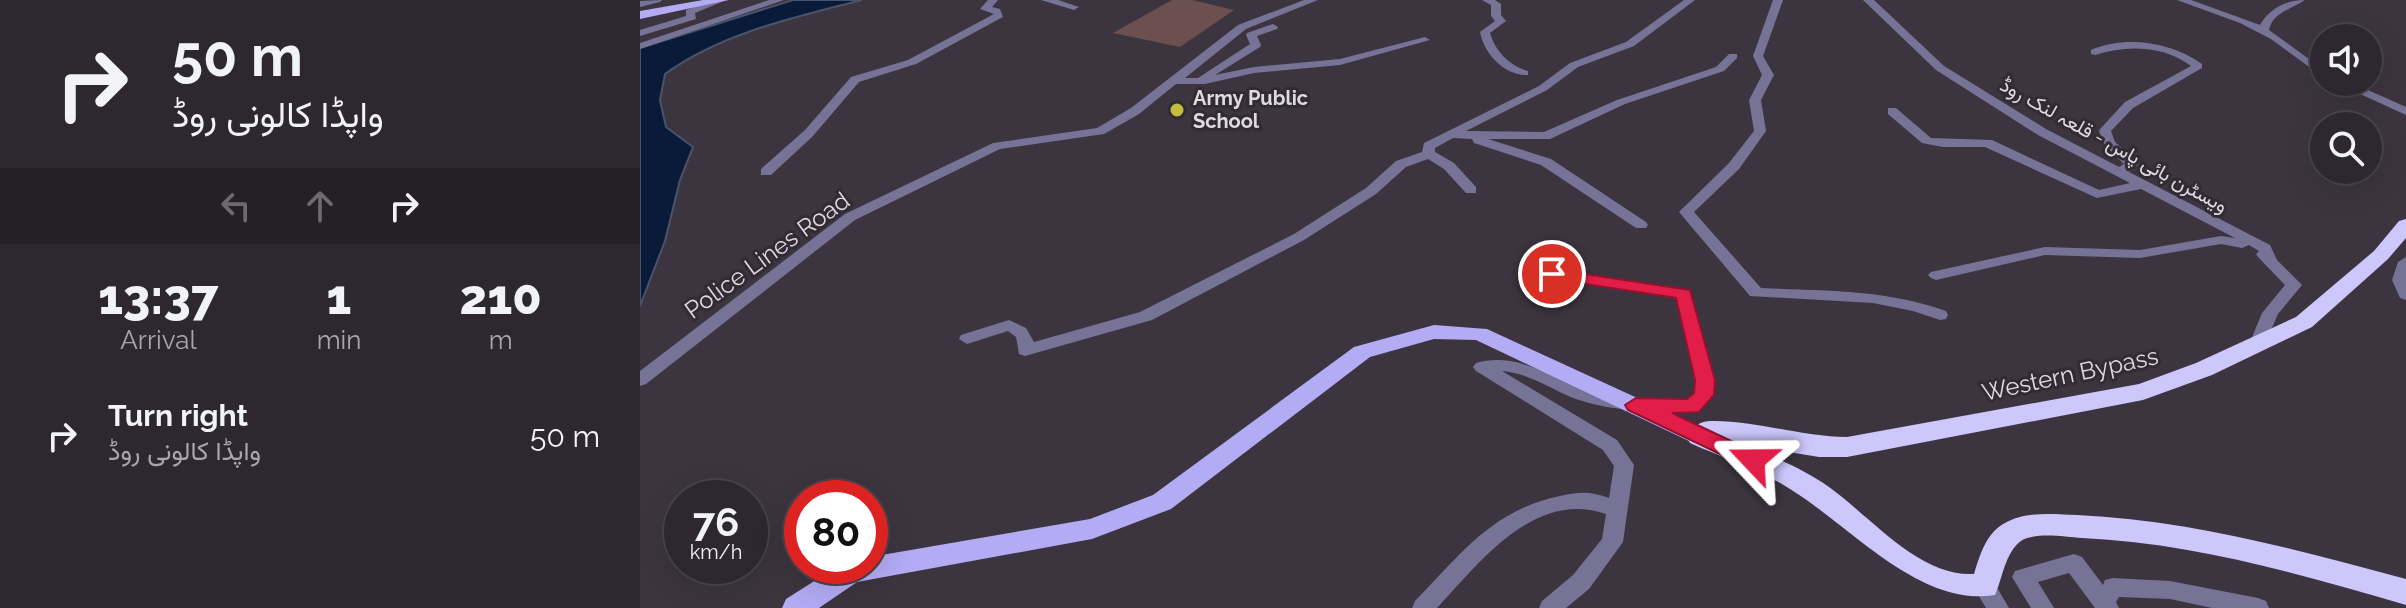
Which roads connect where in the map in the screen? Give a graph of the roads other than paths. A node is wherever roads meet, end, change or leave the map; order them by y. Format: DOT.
graph roads {
  1 [pos="657,0"];
  2 [pos="721,0"];
  3 [pos="779,0"];
  4 [pos="993,0"];
  5 [pos="1046,0"];
  6 [pos="1313,0"];
  7 [pos="1487,0"];
  8 [pos="1690,0"];
  9 [pos="1778,0"];
  10 [pos="1868,0"];
  11 [pos="2182,0"];
  12 [pos="2300,0"];
  13 [pos="2203,5"];
  14 [pos="641,6"];
  15 [pos="1074,7"];
  16 [pos="1275,26"];
  17 [pos="2264,31"];
  18 [pos="640,33"];
  19 [pos="1425,40"];
  20 [pos="640,46"];
  21 [pos="2095,52"];
  22 [pos="1733,56"];
  23 [pos="2310,65"];
  24 [pos="1524,73"];
  25 [pos="1174,81"];
  26 [pos="1198,81"];
  27 [pos="2372,96"];
  28 [pos="1892,111"];
  29 [pos="2406,111"];
  30 [pos="1450,135"];
  31 [pos="1429,154"];
  32 [pos="766,172"];
  33 [pos="2120,173"];
  34 [pos="2141,185"];
  35 [pos="1471,190"];
  36 [pos="1641,225"];
  37 [pos="2405,228"];
  38 [pos="2271,258"];
  39 [pos="2406,262"];
  40 [pos="1552,274"];
  41 [pos="1936,275"];
  42 [pos="2406,295"];
  43 [pos="1940,315"];
  44 [pos="967,339"];
  45 [pos="2256,347"];
  46 [pos="640,380"];
  47 [pos="1636,405"];
  48 [pos="1699,436"];
  49 [pos="1616,509"];
  50 [pos="2406,592"];
  51 [pos="1991,597"];
  52 [pos="2106,605"];
  53 [pos="796,608"];
  54 [pos="1423,608"];
  55 [pos="1550,608"];
  56 [pos="2043,608"];
  57 [pos="2258,608"];
  1 -- 14 [label="street"];
  2 -- 14 [label="main road"];
  2 -- 18 [label="street"];
  3 -- 20 [label="street"];
  4 -- 32 [label="street"];
  5 -- 15 [label="street"];
  6 -- 25 [label="street, Police Lines Road"];
  7 -- 24 [label="street"];
  8 -- 30 [label="street"];
  9 -- 43 [label="street"];
  10 -- 33 [label="street, ویسٹرن بائی پاس - قلعہ لنک روڈ"];
  11 -- 13 [label="street"];
  12 -- 17 [label="street"];
  13 -- 17 [label="street"];
  16 -- 26 [label="street"];
  17 -- 23 [label="street"];
  19 -- 26 [label="street"];
  21 -- 33 [label="street"];
  22 -- 30 [label="street"];
  25 -- 26 [label="street"];
  25 -- 46 [label="street, Police Lines Road"];
  27 -- 29 [label="street"];
  28 -- 34 [label="street"];
  30 -- 31 [label="street"];
  30 -- 36 [label="street"];
  31 -- 35 [label="street"];
  31 -- 44 [label="street"];
  33 -- 34 [label="street, ویسٹرن بائی پاس - قلعہ لنک روڈ"];
  34 -- 38 [label="street, ویسٹرن بائی پاس - قلعہ لنک روڈ"];
  37 -- 45 [label="highway, Western Bypass"];
  38 -- 41 [label="street"];
  38 -- 45 [label="street"];
  39 -- 42 [label="street"];
  40 -- 47 [label="street"];
  45 -- 48 [label="highway, Western Bypass"];
  47 -- 48 [label="main road"];
  47 -- 49 [label="street"];
  47 -- 53 [label="main road"];
  48 -- 51 [label="highway"];
  49 -- 54 [label="street"];
  49 -- 55 [label="street"];
  50 -- 51 [label="highway"];
  52 -- 56 [label="street"];
  52 -- 57 [label="street"];
}
